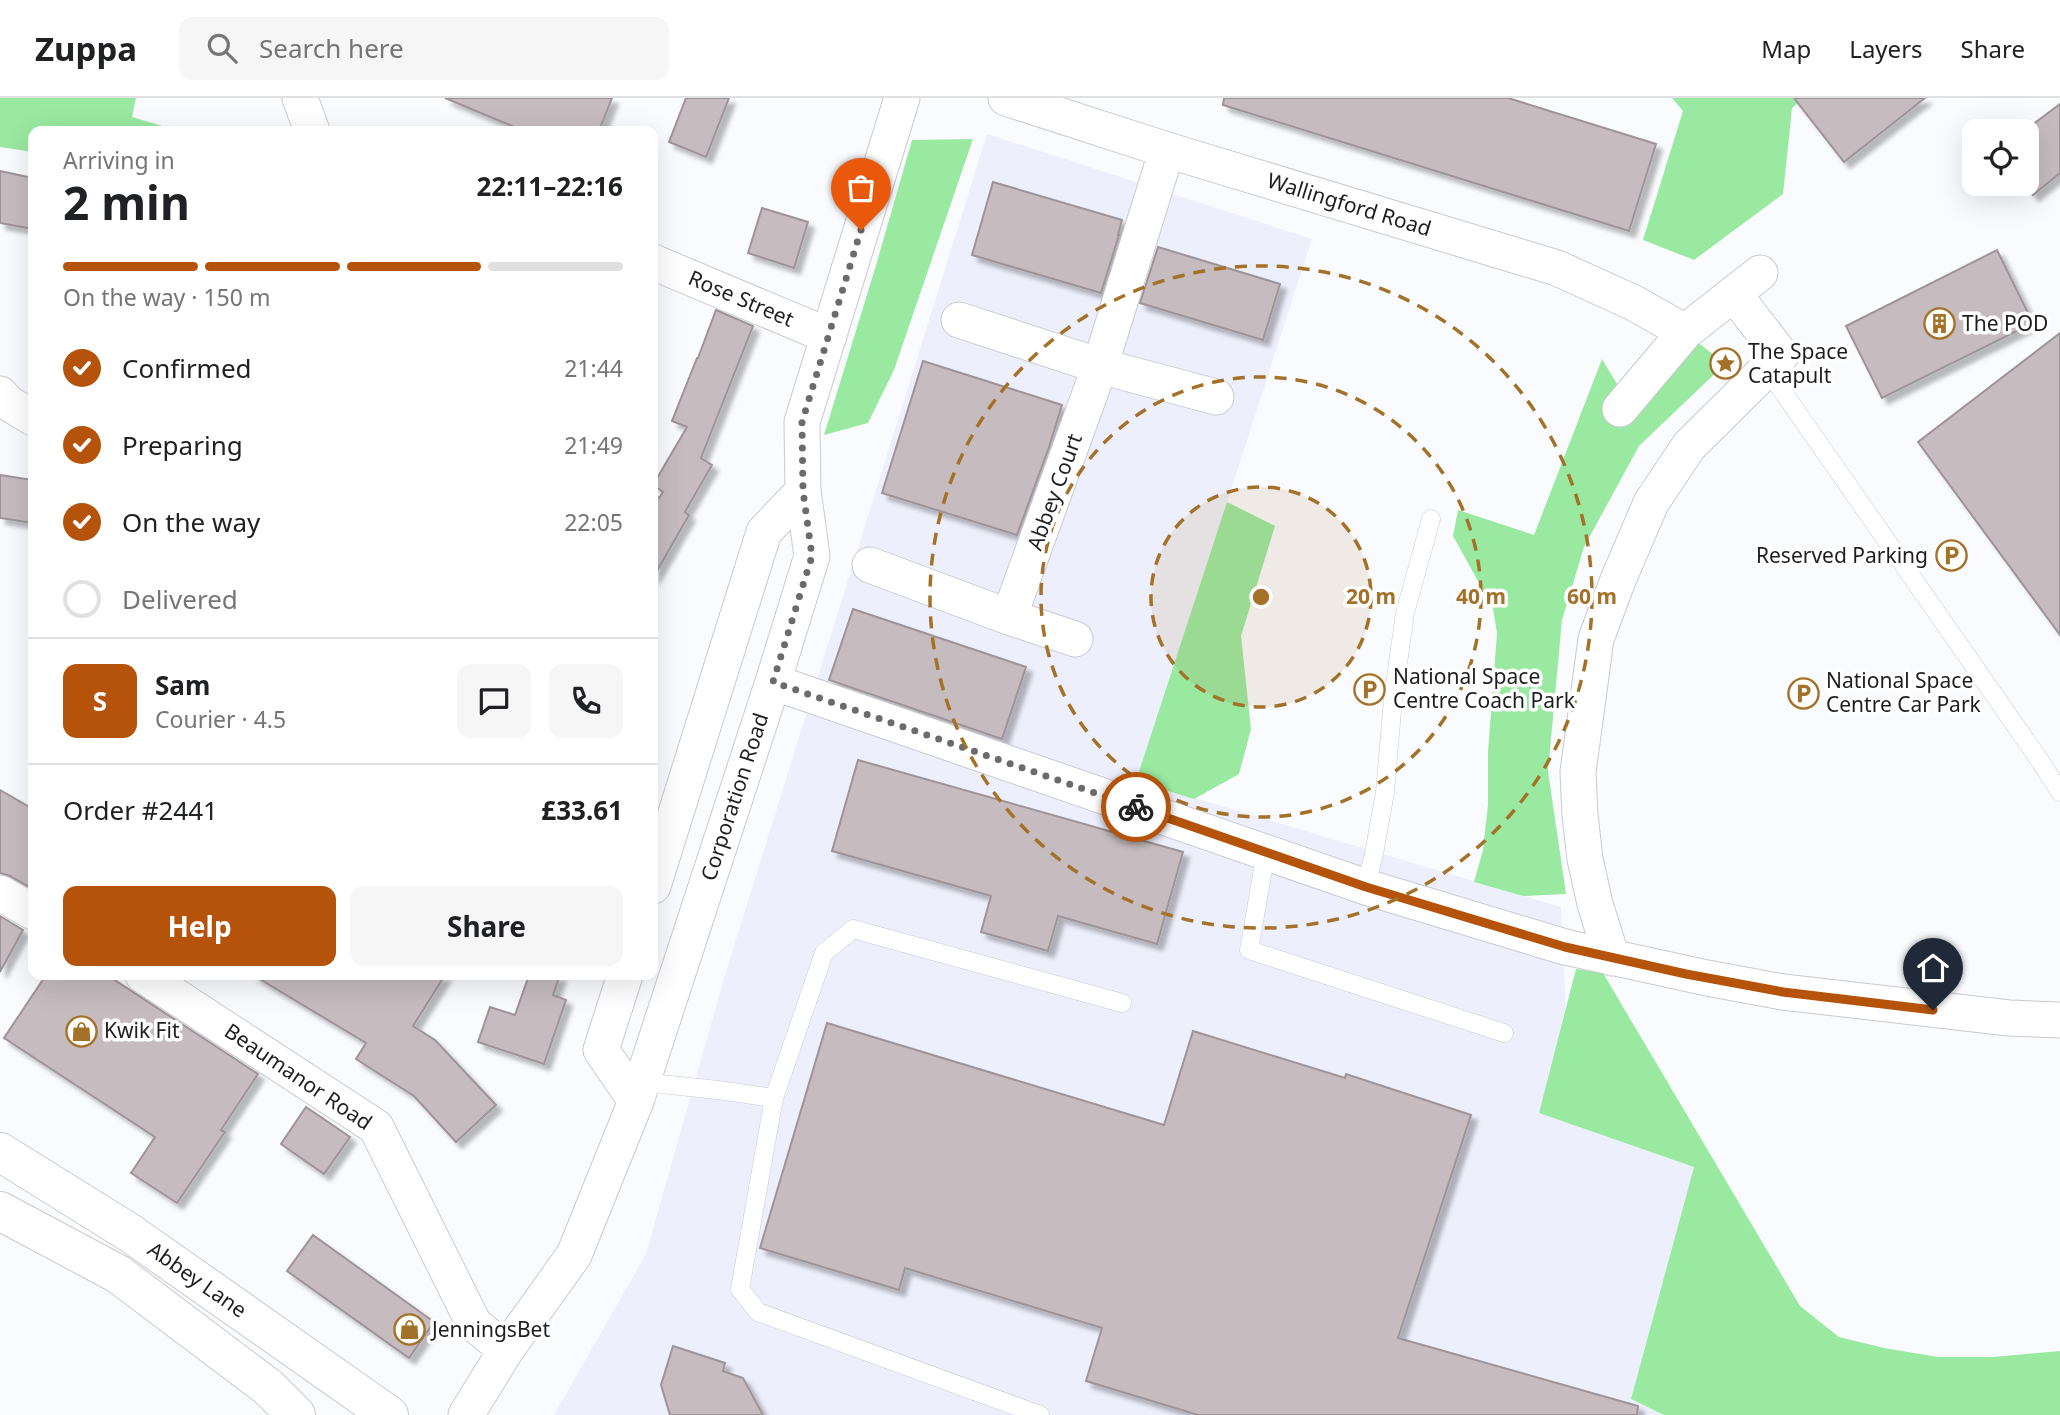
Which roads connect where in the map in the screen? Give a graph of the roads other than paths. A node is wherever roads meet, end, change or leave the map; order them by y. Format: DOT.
graph roads {
  1 [pos="300,98"];
  2 [pos="902,98"];
  3 [pos="1006,98"];
  4 [pos="310,126"];
  5 [pos="1167,149"];
  6 [pos="658,264"];
  7 [pos="959,320"];
  8 [pos="1685,332"];
  9 [pos="829,336"];
  10 [pos="1100,366"];
  11 [pos="1767,369"];
  12 [pos="0,394"];
  13 [pos="1216,397"];
  14 [pos="1620,409"];
  15 [pos="28,415"];
  16 [pos="803,491"];
  17 [pos="1431,519"];
  18 [pos="870,565"];
  19 [pos="1009,617"];
  20 [pos="1075,639"];
  21 [pos="773,682"];
  22 [pos="2060,792"];
  23 [pos="1266,852"];
  24 [pos="658,870"];
  25 [pos="1366,887"];
  26 [pos="0,893"];
  27 [pos="28,909"];
  28 [pos="1612,958"];
  29 [pos="152,980"];
  30 [pos="623,980"];
  31 [pos="1122,1003"];
  32 [pos="2060,1020"];
  33 [pos="1504,1033"];
  34 [pos="639,1092"];
  35 [pos="774,1098"];
  36 [pos="0,1152"];
  37 [pos="0,1211"];
  38 [pos="506,1350"];
  39 [pos="296,1415"];
  40 [pos="388,1415"];
  41 [pos="466,1415"];
  42 [pos="1040,1415"];
  1 -- 4 [label="street"];
  2 -- 9 [label="street, Corporation Road"];
  3 -- 5 [label="street, Wallingford Road"];
  5 -- 8 [label="street, Wallingford Road"];
  5 -- 10 [label="street, Abbey Court"];
  6 -- 9 [label="street, Rose Street"];
  7 -- 10 [label="street"];
  8 -- 11 [label="street"];
  8 -- 14 [label="street"];
  9 -- 16 [label="street, Corporation Road"];
  10 -- 13 [label="street"];
  10 -- 19 [label="street, Abbey Court"];
  11 -- 22 [label="lane"];
  11 -- 28 [label="street"];
  12 -- 15 [label="street"];
  16 -- 21 [label="street, Corporation Road"];
  16 -- 24 [label="street"];
  17 -- 25 [label="lane"];
  18 -- 19 [label="street"];
  19 -- 20 [label="street"];
  21 -- 23 [label="street"];
  21 -- 34 [label="street, Corporation Road"];
  23 -- 25 [label="street"];
  23 -- 33 [label="lane"];
  25 -- 28 [label="street"];
  26 -- 27 [label="street"];
  28 -- 32 [label="street"];
  29 -- 38 [label="street, Beaumanor Road"];
  30 -- 34 [label="street"];
  31 -- 35 [label="lane"];
  34 -- 35 [label="lane"];
  34 -- 38 [label="street, Corporation Road"];
  35 -- 42 [label="lane"];
  36 -- 40 [label="main road, Abbey Lane"];
  37 -- 39 [label="main road, Abbey Lane"];
  38 -- 41 [label="street, Corporation Road"];
}
